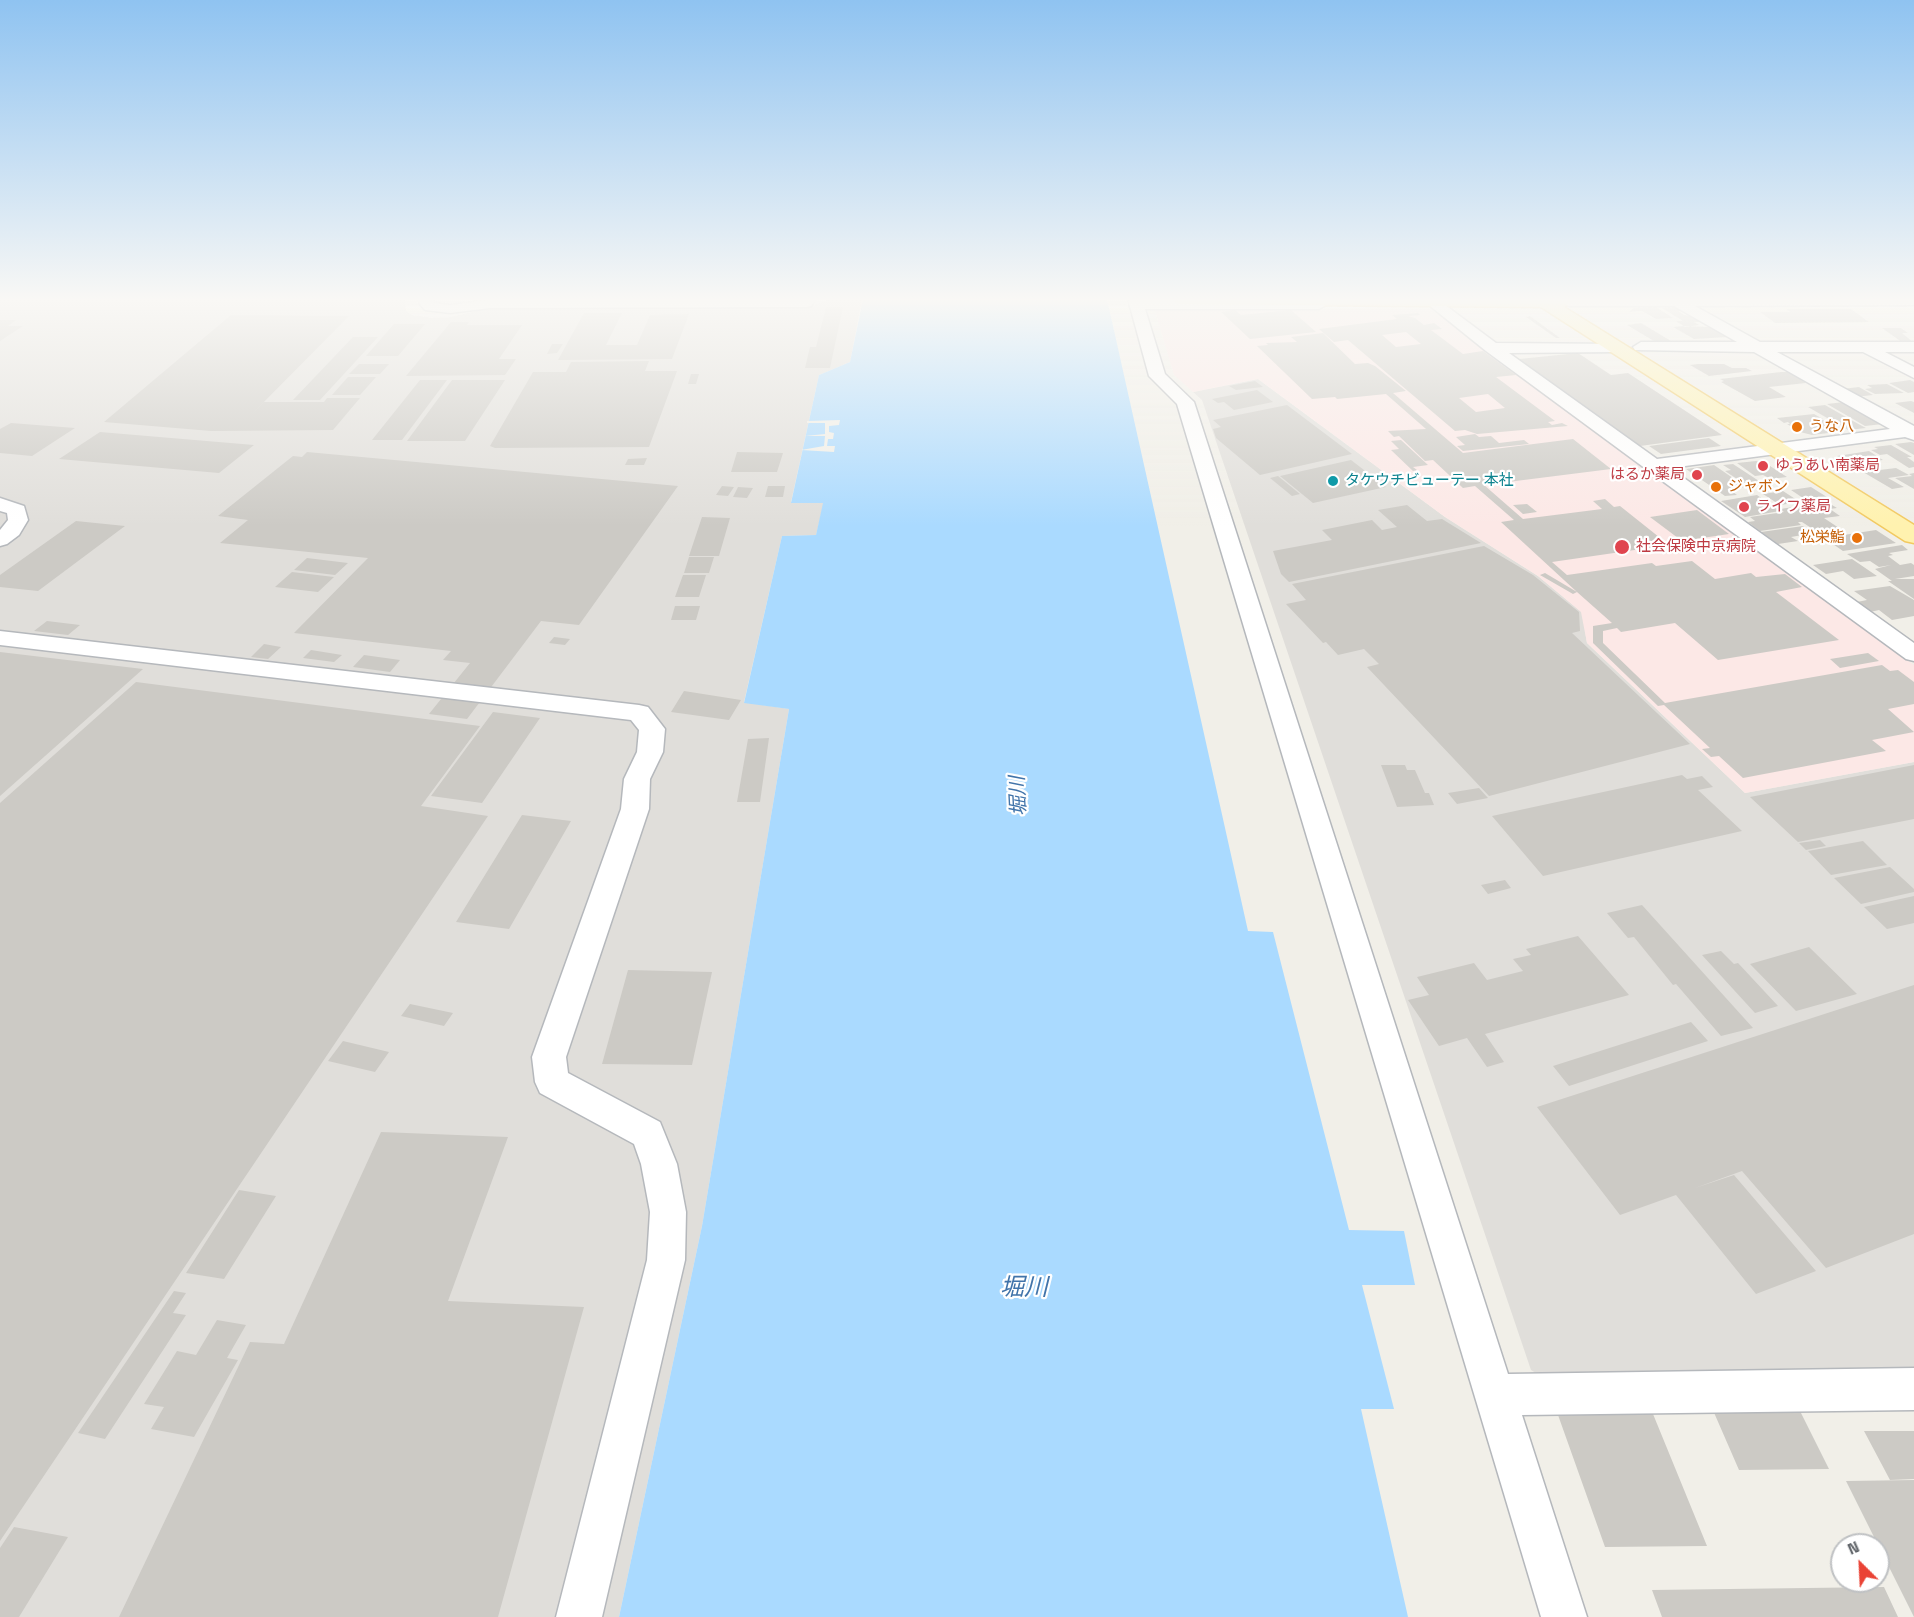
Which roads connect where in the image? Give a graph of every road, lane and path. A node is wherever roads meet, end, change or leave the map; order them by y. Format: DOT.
graph roads {
  1 [pos="1157,374"];
  2 [pos="1528,374"];
  3 [pos="1663,374"];
  4 [pos="1682,374"];
  5 [pos="1806,374"];
  6 [pos="1912,433"];
  7 [pos="1789,447"];
  8 [pos="1653,465"];
  9 [pos="0,504"];
  10 [pos="1914,518"];
  11 [pos="1914,536"];
  12 [pos="0,540"];
  13 [pos="0,639"];
  14 [pos="1914,654"];
  15 [pos="1914,1389"];
  16 [pos="1495,1395"];
  17 [pos="579,1617"];
  18 [pos="1564,1617"];
  1 -- 16 [label="street"];
  2 -- 8 [label="street"];
  3 -- 7 [label="main road"];
  4 -- 7 [label="main road"];
  5 -- 6 [label="street"];
  6 -- 7 [label="street"];
  7 -- 8 [label="street"];
  7 -- 10 [label="main road"];
  7 -- 11 [label="main road"];
  8 -- 14 [label="street"];
  9 -- 12 [label="street"];
  13 -- 17 [label="street"];
  15 -- 16 [label="street"];
  16 -- 18 [label="street"];
}
